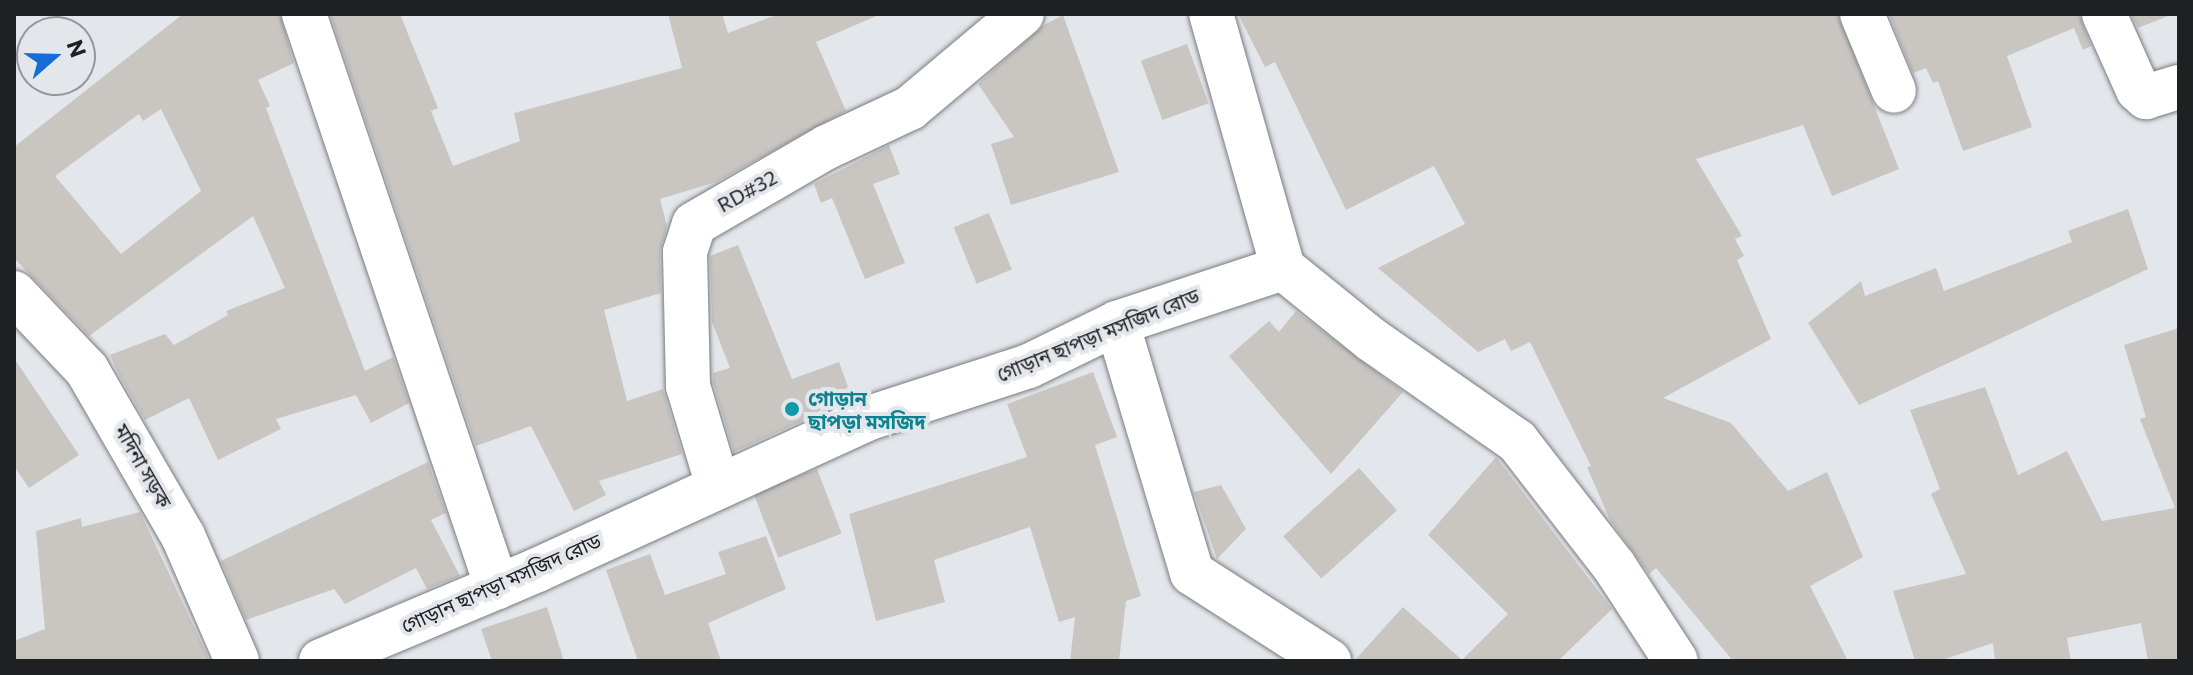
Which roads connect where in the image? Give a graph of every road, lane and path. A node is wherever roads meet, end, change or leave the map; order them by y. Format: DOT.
graph roads {
  1 [pos="304,14"];
  2 [pos="1022,14"];
  3 [pos="1211,14"];
  4 [pos="1862,14"];
  5 [pos="2104,14"];
  6 [pos="2179,87"];
  7 [pos="1894,91"];
  8 [pos="1283,268"];
  9 [pos="14,293"];
  10 [pos="1117,323"];
  11 [pos="718,486"];
  12 [pos="497,587"];
  13 [pos="237,661"];
  14 [pos="321,661"];
  15 [pos="1329,661"];
  16 [pos="1676,661"];
  1 -- 12 [label="street"];
  2 -- 11 [label="street, RD#32"];
  3 -- 8 [label="street"];
  4 -- 7 [label="street"];
  5 -- 6 [label="street"];
  8 -- 10 [label="street, গোড়ান ছাপড়া মসজিদ রোড"];
  8 -- 16 [label="street"];
  9 -- 13 [label="street, মদিনা সড়ক"];
  10 -- 11 [label="street, গোড়ান ছাপড়া মসজিদ রোড"];
  10 -- 15 [label="street"];
  11 -- 12 [label="street, গোড়ান ছাপড়া মসজিদ রোড"];
  12 -- 14 [label="street, গোড়ান ছাপড়া মসজিদ রোড"];
}
